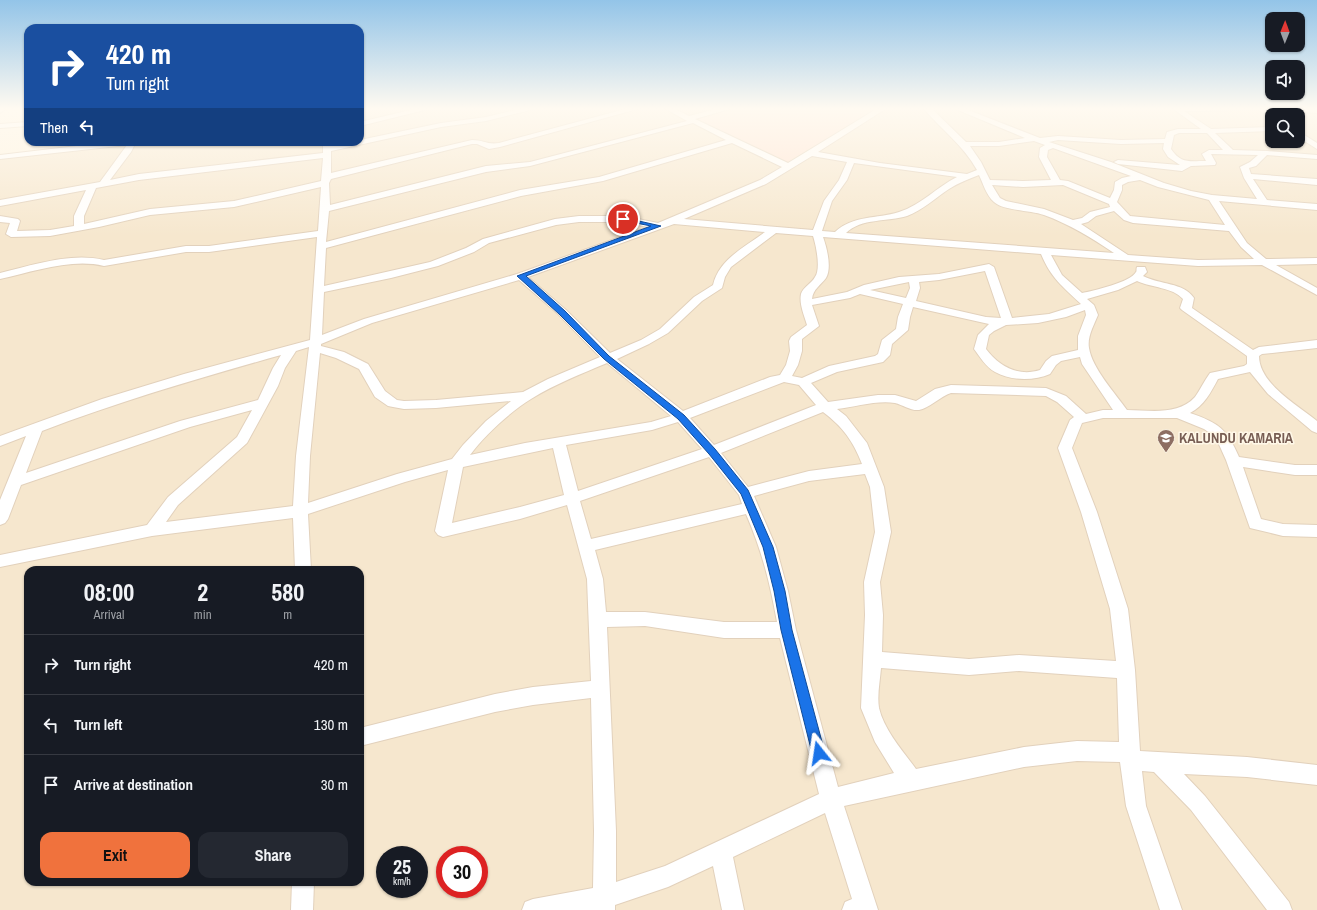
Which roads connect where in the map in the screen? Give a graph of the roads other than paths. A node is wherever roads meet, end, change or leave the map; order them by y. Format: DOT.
graph roads {
  1 [pos="57,150"];
  2 [pos="128,150"];
  3 [pos="317,150"];
  4 [pos="327,150"];
  5 [pos="439,150"];
  6 [pos="580,150"];
  7 [pos="697,150"];
  8 [pos="755,150"];
  9 [pos="968,150"];
  10 [pos="1043,150"];
  11 [pos="1067,150"];
  12 [pos="1168,150"];
  13 [pos="811,152"];
  14 [pos="1230,152"];
  15 [pos="1265,153"];
  16 [pos="0,157"];
  17 [pos="1316,157"];
  18 [pos="1098,160"];
  19 [pos="851,161"];
  20 [pos="1185,165"];
  21 [pos="789,167"];
  22 [pos="982,171"];
  23 [pos="968,176"];
  24 [pos="1248,176"];
  25 [pos="1140,177"];
  26 [pos="326,180"];
  27 [pos="986,182"];
  28 [pos="1057,182"];
  29 [pos="1317,182"];
  30 [pos="103,183"];
  31 [pos="92,186"];
  32 [pos="1212,198"];
  33 [pos="0,203"];
  34 [pos="1264,203"];
  35 [pos="1114,205"];
  36 [pos="1317,207"];
  37 [pos="325,209"];
  38 [pos="0,219"];
  39 [pos="673,220"];
  40 [pos="1071,224"];
  41 [pos="658,226"];
  42 [pos="79,228"];
  43 [pos="1232,228"];
  44 [pos="776,229"];
  45 [pos="817,232"];
  46 [pos="322,233"];
  47 [pos="839,234"];
  48 [pos="321,246"];
  49 [pos="1044,250"];
  50 [pos="1125,257"];
  51 [pos="1136,258"];
  52 [pos="1262,261"];
  53 [pos="1317,261"];
  54 [pos="0,276"];
  55 [pos="521,276"];
  56 [pos="1138,277"];
  57 [pos="913,278"];
  58 [pos="319,290"];
  59 [pos="859,291"];
  60 [pos="1317,292"];
  61 [pos="1084,301"];
  62 [pos="806,303"];
  63 [pos="909,303"];
  64 [pos="1005,322"];
  65 [pos="1317,344"];
  66 [pos="315,345"];
  67 [pos="292,349"];
  68 [pos="1085,353"];
  69 [pos="607,357"];
  70 [pos="1253,360"];
  71 [pos="784,378"];
  72 [pos="803,382"];
  73 [pos="526,396"];
  74 [pos="263,403"];
  75 [pos="825,407"];
  76 [pos="1123,414"];
  77 [pos="1178,414"];
  78 [pos="681,417"];
  79 [pos="1083,418"];
  80 [pos="1317,428"];
  81 [pos="36,429"];
  82 [pos="0,441"];
  83 [pos="559,443"];
  84 [pos="712,452"];
  85 [pos="1233,461"];
  86 [pos="457,464"];
  87 [pos="870,468"];
  88 [pos="1317,470"];
  89 [pos="14,482"];
  90 [pos="572,498"];
  91 [pos="749,500"];
  92 [pos="300,511"];
  93 [pos="0,519"];
  94 [pos="152,530"];
  95 [pos="1317,531"];
  96 [pos="586,546"];
  97 [pos="0,561"];
  98 [pos="303,566"];
  99 [pos="598,620"];
  100 [pos="787,630"];
  101 [pos="873,659"];
  102 [pos="1126,670"];
  103 [pos="600,688"];
  104 [pos="364,736"];
  105 [pos="1130,756"];
  106 [pos="1159,763"];
  107 [pos="1317,775"];
  108 [pos="911,780"];
  109 [pos="831,798"];
  110 [pos="721,850"];
  111 [pos="303,886"];
  112 [pos="604,904"];
  113 [pos="862,909"];
  114 [pos="302,910"];
  115 [pos="532,910"];
  116 [pos="733,910"];
  117 [pos="1171,910"];
  118 [pos="1281,910"];
  1 -- 16 [label="street"];
  2 -- 30 [label="street"];
  3 -- 30 [label="street"];
  4 -- 26 [label="street"];
  5 -- 26 [label="street"];
  6 -- 37 [label="street"];
  7 -- 48 [label="street"];
  8 -- 21 [label="street"];
  9 -- 22 [label="street"];
  10 -- 28 [label="street"];
  11 -- 18 [label="street"];
  12 -- 20 [label="street"];
  13 -- 19 [label="street"];
  13 -- 21 [label="street"];
  14 -- 15 [label="street"];
  14 -- 20 [label="street"];
  15 -- 17 [label="street"];
  15 -- 24 [label="street"];
  18 -- 20 [label="street"];
  18 -- 25 [label="street"];
  19 -- 23 [label="street"];
  19 -- 45 [label="street"];
  21 -- 39 [label="street"];
  22 -- 23 [label="street"];
  22 -- 27 [label="street"];
  23 -- 47 [label="street"];
  24 -- 29 [label="street"];
  24 -- 34 [label="street"];
  25 -- 32 [label="street"];
  25 -- 35 [label="street"];
  26 -- 37 [label="street"];
  26 -- 42 [label="street"];
  27 -- 28 [label="street"];
  27 -- 40 [label="street"];
  28 -- 35 [label="street"];
  30 -- 31 [label="street"];
  31 -- 33 [label="street"];
  31 -- 42 [label="street"];
  32 -- 34 [label="street"];
  32 -- 43 [label="street"];
  34 -- 36 [label="street"];
  35 -- 40 [label="street"];
  35 -- 43 [label="street"];
  37 -- 46 [label="street"];
  38 -- 42 [label="street"];
  39 -- 41 [label="street"];
  39 -- 44 [label="street"];
  40 -- 50 [label="street"];
  41 -- 55 [label="street"];
  41 -- 58 [label="street"];
  43 -- 52 [label="street"];
  44 -- 45 [label="street"];
  44 -- 69 [label="street"];
  45 -- 47 [label="street"];
  45 -- 62 [label="street"];
  46 -- 48 [label="street"];
  46 -- 54 [label="street"];
  47 -- 49 [label="street"];
  48 -- 58 [label="street"];
  49 -- 50 [label="street"];
  49 -- 61 [label="street"];
  50 -- 51 [label="street"];
  51 -- 52 [label="street"];
  51 -- 56 [label="street"];
  52 -- 53 [label="street"];
  52 -- 60 [label="street"];
  55 -- 66 [label="street"];
  55 -- 69 [label="street"];
  56 -- 61 [label="street"];
  56 -- 70 [label="street"];
  57 -- 59 [label="street"];
  57 -- 63 [label="street"];
  57 -- 64 [label="street"];
  58 -- 66 [label="street"];
  59 -- 62 [label="street"];
  59 -- 63 [label="street"];
  61 -- 64 [label="street"];
  61 -- 68 [label="street"];
  62 -- 71 [label="street"];
  63 -- 64 [label="street"];
  63 -- 72 [label="street"];
  64 -- 68 [label="street"];
  65 -- 70 [label="street"];
  66 -- 67 [label="street"];
  66 -- 73 [label="street"];
  66 -- 92 [label="street"];
  67 -- 74 [label="street"];
  67 -- 81 [label="street"];
  68 -- 76 [label="street"];
  69 -- 73 [label="street"];
  69 -- 78 [label="street"];
  70 -- 77 [label="street"];
  70 -- 80 [label="street"];
  71 -- 72 [label="street"];
  71 -- 78 [label="street"];
  72 -- 75 [label="street"];
  73 -- 86 [label="street"];
  74 -- 89 [label="street"];
  74 -- 94 [label="street"];
  75 -- 79 [label="street"];
  75 -- 84 [label="street"];
  75 -- 87 [label="street"];
  76 -- 77 [label="street"];
  76 -- 79 [label="street"];
  77 -- 85 [label="street"];
  78 -- 83 [label="street"];
  78 -- 84 [label="street"];
  79 -- 102 [label="street"];
  81 -- 82 [label="street"];
  81 -- 89 [label="street"];
  83 -- 86 [label="street"];
  83 -- 90 [label="street"];
  84 -- 90 [label="street"];
  84 -- 91 [label="street"];
  85 -- 88 [label="street"];
  85 -- 95 [label="street"];
  86 -- 90 [label="street"];
  86 -- 92 [label="street"];
  87 -- 91 [label="street"];
  87 -- 101 [label="street"];
  89 -- 93 [label="street"];
  90 -- 96 [label="street"];
  91 -- 96 [label="street"];
  91 -- 100 [label="street"];
  92 -- 94 [label="street"];
  92 -- 98 [label="street"];
  94 -- 97 [label="street"];
  96 -- 99 [label="street"];
  99 -- 100 [label="street"];
  99 -- 103 [label="street"];
  100 -- 109 [label="street"];
  101 -- 102 [label="street"];
  101 -- 108 [label="street"];
  102 -- 105 [label="street"];
  103 -- 104 [label="street"];
  103 -- 112 [label="street"];
  105 -- 106 [label="street"];
  105 -- 108 [label="street"];
  105 -- 117 [label="street"];
  106 -- 107 [label="street"];
  106 -- 118 [label="street"];
  108 -- 109 [label="street"];
  109 -- 110 [label="street"];
  109 -- 113 [label="street"];
  110 -- 112 [label="street"];
  110 -- 116 [label="street"];
  111 -- 114 [label="street"];
  112 -- 115 [label="street"];
}
